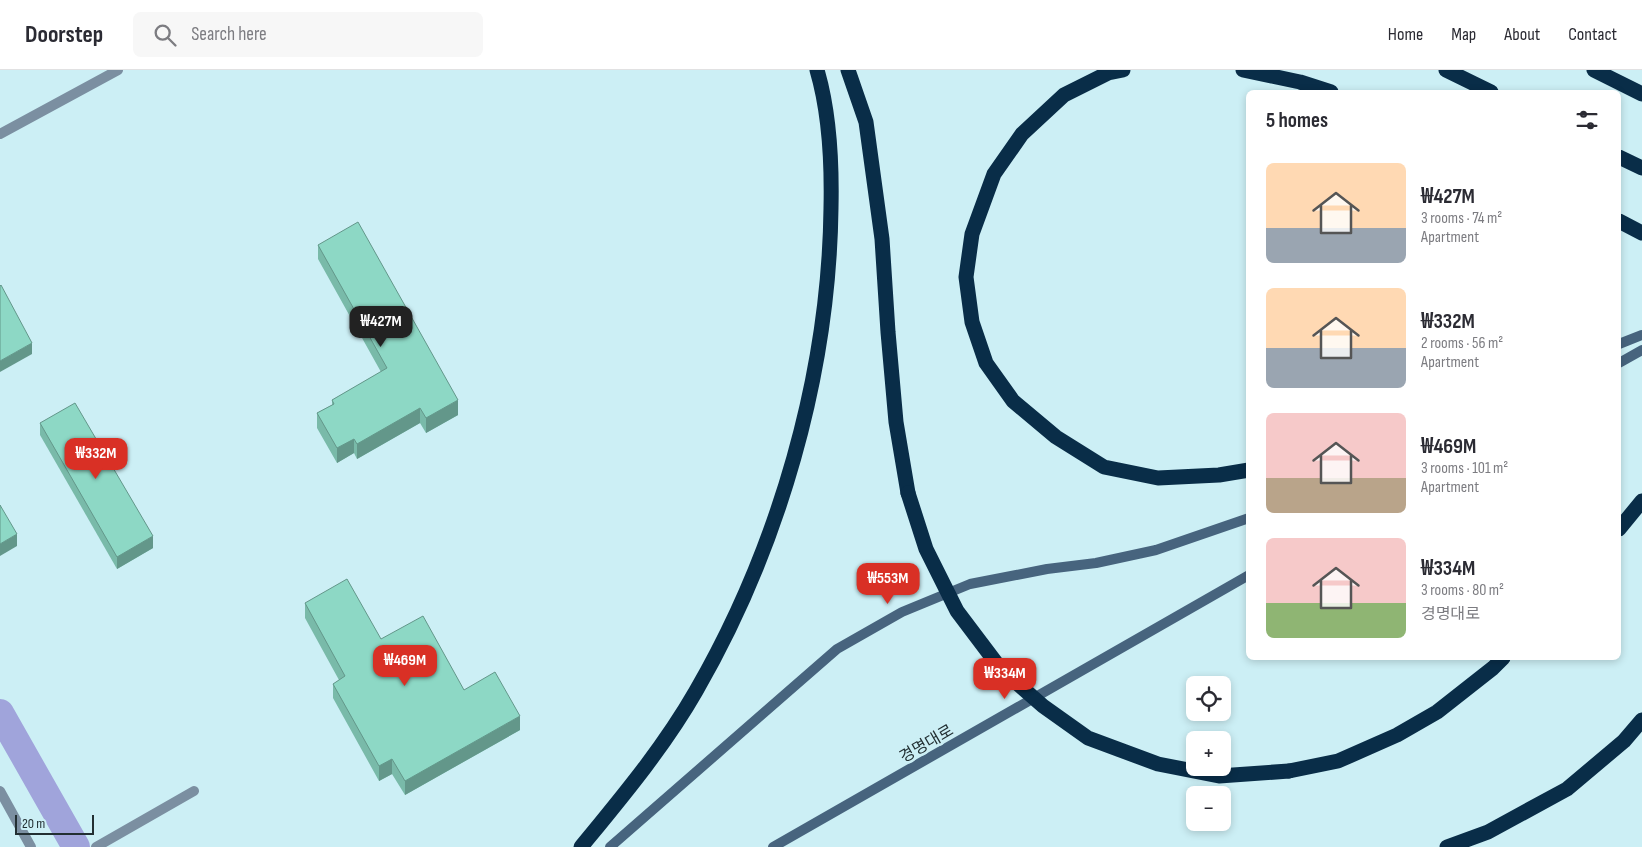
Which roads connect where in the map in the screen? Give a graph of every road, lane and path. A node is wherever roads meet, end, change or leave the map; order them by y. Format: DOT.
graph roads {
  1 [pos="118,70"];
  2 [pos="817,70"];
  3 [pos="848,70"];
  4 [pos="1123,70"];
  5 [pos="1243,70"];
  6 [pos="1446,70"];
  7 [pos="1594,70"];
  8 [pos="1325,90"];
  9 [pos="1487,90"];
  10 [pos="1642,94"];
  11 [pos="0,134"];
  12 [pos="1621,158"];
  13 [pos="1642,168"];
  14 [pos="1621,223"];
  15 [pos="1642,233"];
  16 [pos="1642,335"];
  17 [pos="1621,343"];
  18 [pos="1642,350"];
  19 [pos="1621,362"];
  20 [pos="1246,470"];
  21 [pos="1642,501"];
  22 [pos="1246,519"];
  23 [pos="1621,527"];
  24 [pos="1246,577"];
  25 [pos="1501,660"];
  26 [pos="1642,720"];
  27 [pos="0,791"];
  28 [pos="194,791"];
  29 [pos="31,847"];
  30 [pos="96,847"];
  31 [pos="581,847"];
  32 [pos="610,847"];
  33 [pos="773,847"];
  34 [pos="1447,847"];
  1 -- 11 [label="street"];
  2 -- 31 [label="highway"];
  3 -- 25 [label="highway, bridge"];
  4 -- 20 [label="highway"];
  5 -- 8 [label="highway"];
  6 -- 9 [label="highway"];
  7 -- 10 [label="highway"];
  12 -- 13 [label="highway"];
  14 -- 15 [label="highway"];
  16 -- 17 [label="street"];
  18 -- 19 [label="street"];
  21 -- 23 [label="highway"];
  22 -- 32 [label="street"];
  24 -- 33 [label="street, 경명대로"];
  26 -- 34 [label="highway"];
  27 -- 29 [label="street"];
  28 -- 30 [label="street"];
}
